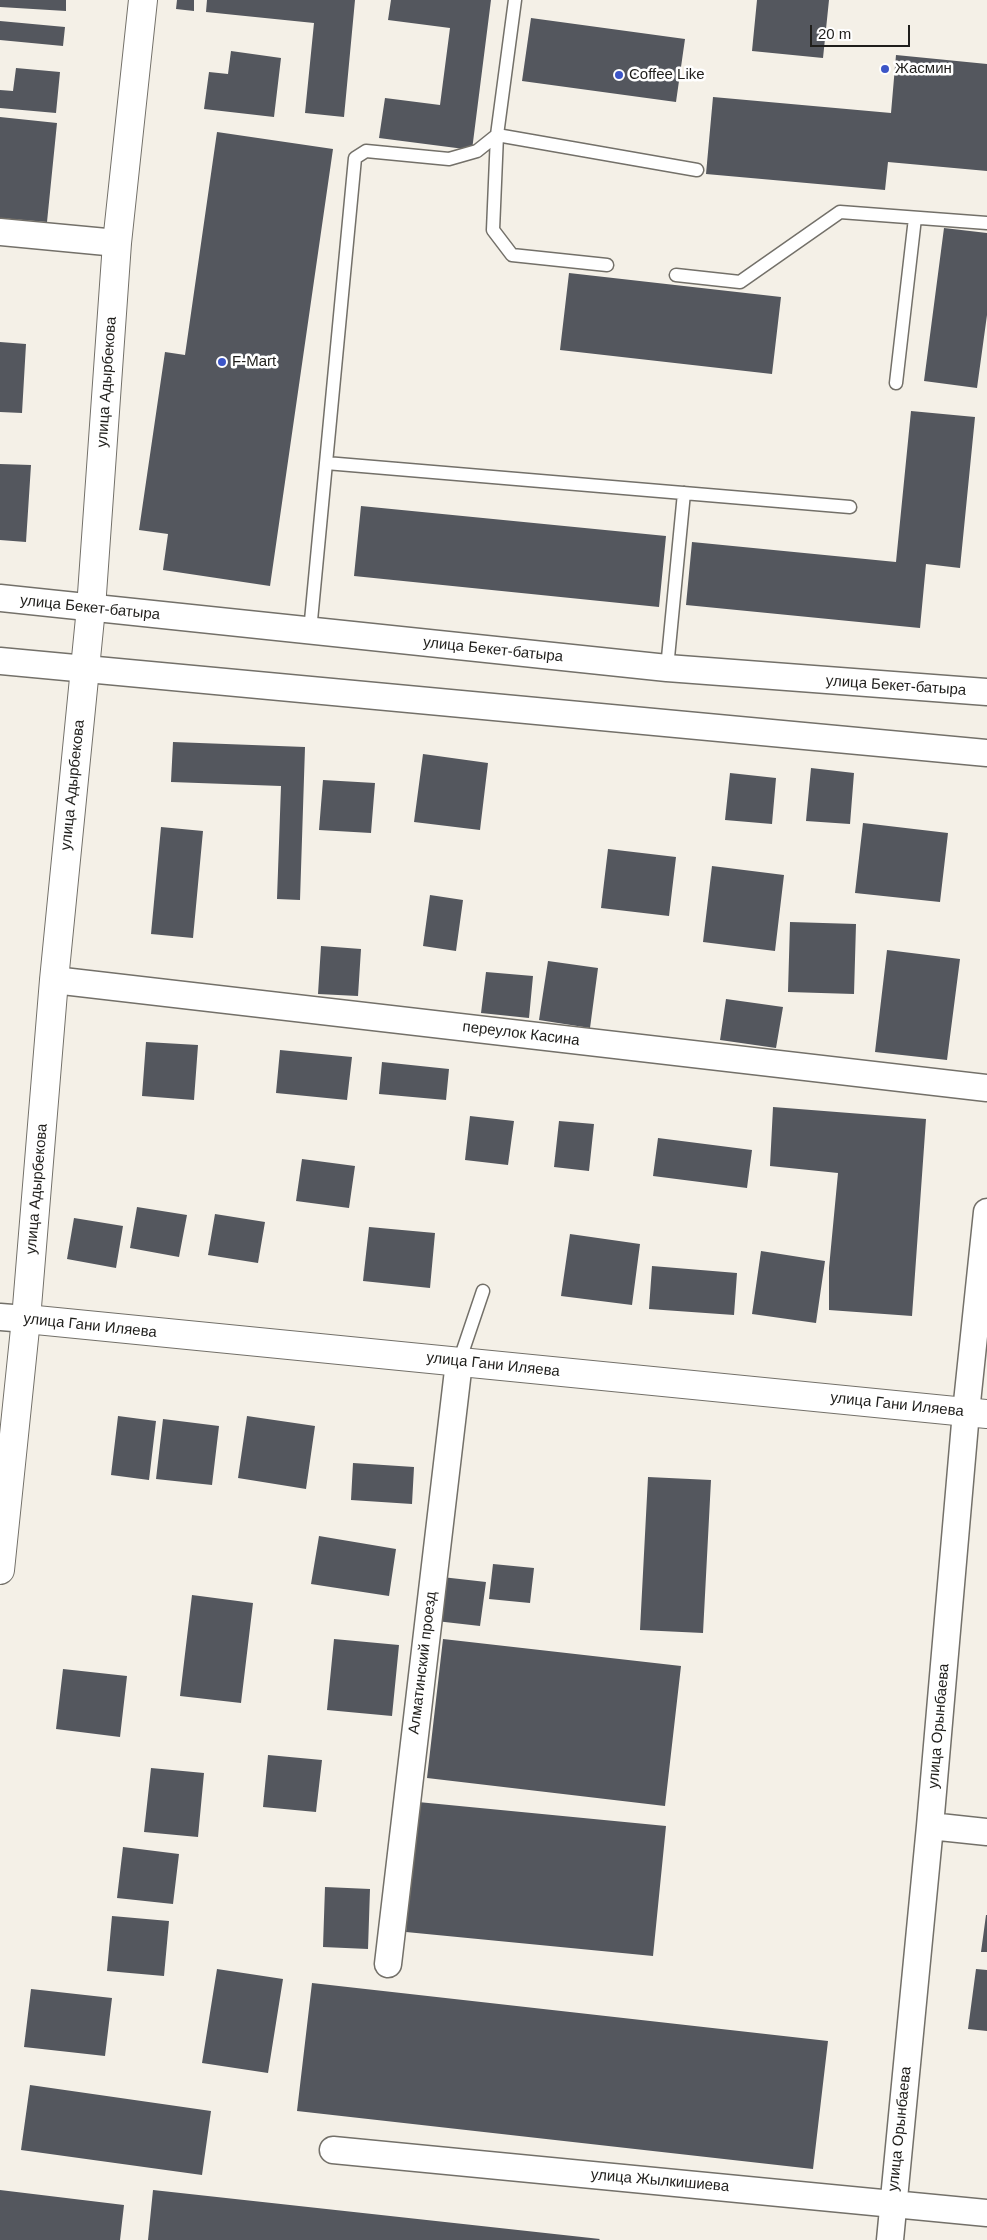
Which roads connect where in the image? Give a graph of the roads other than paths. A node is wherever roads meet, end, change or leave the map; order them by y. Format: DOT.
graph roads {
  1 [pos="143,0"];
  2 [pos="515,0"];
  3 [pos="497,135"];
  4 [pos="697,170"];
  5 [pos="915,218"];
  6 [pos="987,223"];
  7 [pos="0,232"];
  8 [pos="117,243"];
  9 [pos="607,265"];
  10 [pos="676,274"];
  11 [pos="896,383"];
  12 [pos="326,463"];
  13 [pos="684,493"];
  14 [pos="850,507"];
  15 [pos="0,598"];
  16 [pos="91,608"];
  17 [pos="310,631"];
  18 [pos="0,661"];
  19 [pos="85,668"];
  20 [pos="667,668"];
  21 [pos="987,692"];
  22 [pos="987,753"];
  23 [pos="54,980"];
  24 [pos="987,1088"];
  25 [pos="987,1212"];
  26 [pos="483,1291"];
  27 [pos="13,1318"];
  28 [pos="459,1362"];
  29 [pos="976,1413"];
  30 [pos="0,1570"];
  31 [pos="930,1826"];
  32 [pos="987,1832"];
  33 [pos="388,1964"];
  34 [pos="333,2150"];
  35 [pos="893,2204"];
  36 [pos="987,2212"];
  37 [pos="890,2240"];
  1 -- 8 [label="main road, улица Адырбекова"];
  2 -- 3 [label="lane"];
  3 -- 4 [label="lane"];
  3 -- 9 [label="lane"];
  3 -- 12 [label="lane"];
  5 -- 6 [label="lane"];
  5 -- 10 [label="lane"];
  5 -- 11 [label="lane"];
  7 -- 8 [label="street"];
  8 -- 16 [label="main road, улица Адырбекова"];
  12 -- 13 [label="lane"];
  12 -- 17 [label="lane"];
  13 -- 14 [label="lane"];
  13 -- 20 [label="lane"];
  15 -- 16 [label="street, улица Бекет-батыра"];
  16 -- 17 [label="street, улица Бекет-батыра"];
  16 -- 19 [label="main road, улица Адырбекова"];
  17 -- 20 [label="street, улица Бекет-батыра"];
  18 -- 19 [label="street"];
  19 -- 22 [label="street"];
  19 -- 23 [label="main road, улица Адырбекова"];
  20 -- 21 [label="street, улица Бекет-батыра"];
  23 -- 24 [label="street, переулок Касина"];
  23 -- 27 [label="main road, улица Адырбекова"];
  25 -- 29 [label="street, улица Орынбаева"];
  26 -- 28 [label="lane"];
  27 -- 28 [label="main road, улица Гани Иляева"];
  27 -- 30 [label="main road, улица Адырбекова"];
  28 -- 29 [label="main road, улица Гани Иляева"];
  28 -- 33 [label="street, Алматинский проезд"];
  29 -- 31 [label="street, улица Орынбаева"];
  31 -- 32 [label="street"];
  31 -- 35 [label="street, улица Орынбаева"];
  34 -- 35 [label="street, улица Жылкишиева"];
  35 -- 36 [label="street, улица Жылкишиева"];
  35 -- 37 [label="street, улица Орынбаева"];
}
